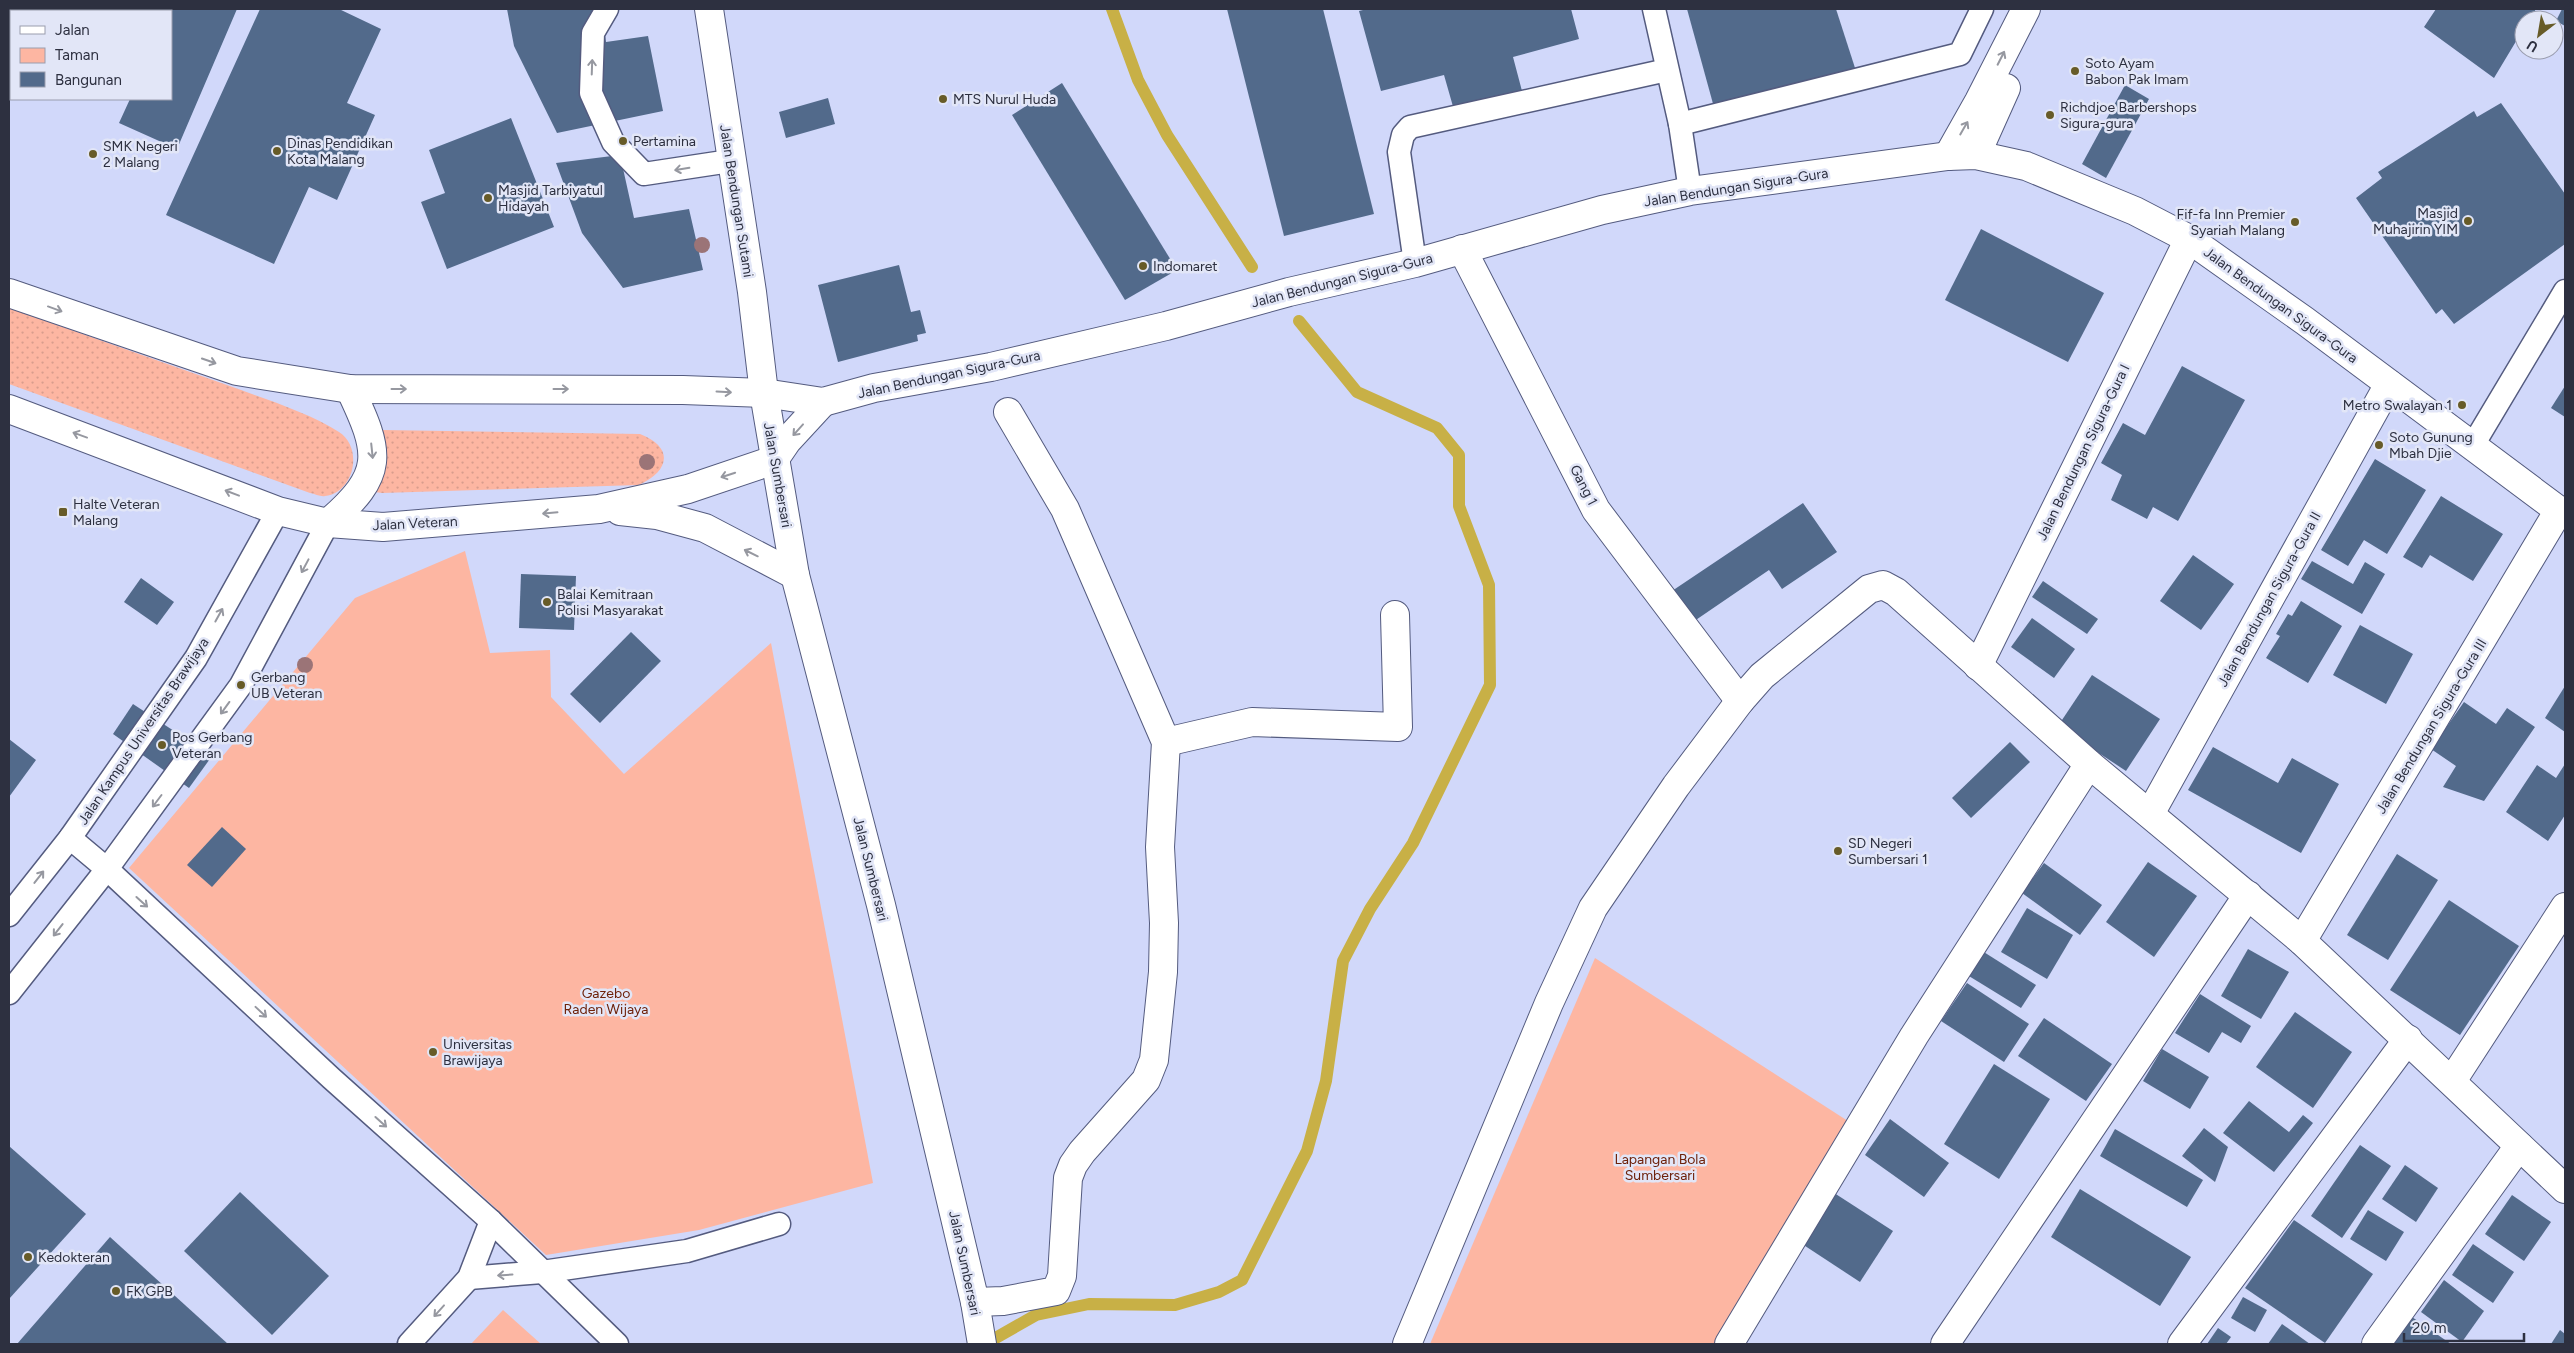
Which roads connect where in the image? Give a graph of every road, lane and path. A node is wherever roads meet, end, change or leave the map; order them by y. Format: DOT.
graph roads {
  1 [pos="607,9"];
  2 [pos="708,9"];
  3 [pos="1654,9"];
  4 [pos="1982,9"];
  5 [pos="2026,9"];
  6 [pos="2046,9"];
  7 [pos="1667,70"];
  8 [pos="1680,124"];
  9 [pos="1976,155"];
  10 [pos="1948,156"];
  11 [pos="730,161"];
  12 [pos="1690,192"];
  13 [pos="2189,239"];
  14 [pos="1462,249"];
  15 [pos="1415,263"];
  16 [pos="2565,291"];
  17 [pos="9,293"];
  18 [pos="2389,384"];
  19 [pos="350,389"];
  20 [pos="764,394"];
  21 [pos="823,402"];
  22 [pos="9,409"];
  23 [pos="1008,412"];
  24 [pos="2473,446"];
  25 [pos="774,460"];
  26 [pos="599,509"];
  27 [pos="278,511"];
  28 [pos="2562,513"];
  29 [pos="328,523"];
  30 [pos="795,575"];
  31 [pos="1396,615"];
  32 [pos="1978,666"];
  33 [pos="1740,701"];
  34 [pos="1166,742"];
  35 [pos="2089,764"];
  36 [pos="2150,814"];
  37 [pos="70,838"];
  38 [pos="107,869"];
  39 [pos="2248,895"];
  40 [pos="2565,907"];
  41 [pos="9,915"];
  42 [pos="2302,941"];
  43 [pos="9,994"];
  44 [pos="2408,1040"];
  45 [pos="2452,1080"];
  46 [pos="2519,1146"];
  47 [pos="2565,1189"];
  48 [pos="491,1221"];
  49 [pos="779,1224"];
  50 [pos="542,1272"];
  51 [pos="469,1278"];
  52 [pos="978,1323"];
  53 [pos="409,1344"];
  54 [pos="617,1344"];
  55 [pos="1407,1344"];
  56 [pos="1729,1344"];
  57 [pos="1945,1344"];
  58 [pos="2182,1344"];
  59 [pos="2376,1344"];
  11 -- 1 [label="lane, one-way"];
  2 -- 11 [label="street, Jalan Bendungan Sutami"];
  3 -- 7 [label="lane"];
  4 -- 8 [label="lane"];
  10 -- 5 [label="street, one-way"];
  6 -- 9 [label="street"];
  7 -- 8 [label="lane"];
  7 -- 15 [label="lane"];
  8 -- 12 [label="lane"];
  9 -- 10 [label="street, Jalan Bendungan Sigura-Gura"];
  9 -- 13 [label="street, Jalan Bendungan Sigura-Gura"];
  10 -- 12 [label="street, Jalan Bendungan Sigura-Gura"];
  11 -- 20 [label="street, Jalan Bendungan Sutami"];
  12 -- 14 [label="street, Jalan Bendungan Sigura-Gura"];
  13 -- 18 [label="street, Jalan Bendungan Sigura-Gura"];
  13 -- 32 [label="street, Jalan Bendungan Sigura-Gura I"];
  14 -- 15 [label="street, Jalan Bendungan Sigura-Gura"];
  14 -- 33 [label="street, Gang 1"];
  15 -- 21 [label="street, Jalan Bendungan Sigura-Gura"];
  16 -- 24 [label="lane"];
  17 -- 19 [label="street, one-way"];
  18 -- 24 [label="street, Jalan Bendungan Sigura-Gura"];
  18 -- 36 [label="street, Jalan Bendungan Sigura-Gura II"];
  19 -- 20 [label="street, one-way"];
  19 -- 29 [label="street, one-way"];
  20 -- 21 [label="street"];
  20 -- 25 [label="street, Jalan Sumbersari"];
  21 -- 25 [label="street, one-way"];
  27 -- 22 [label="street, Jalan Veteran, one-way"];
  23 -- 34 [label="street"];
  24 -- 28 [label="street, Jalan Bendungan Sigura-Gura"];
  25 -- 26 [label="street, Jalan Veteran, one-way"];
  25 -- 30 [label="street, Jalan Sumbersari"];
  26 -- 29 [label="street, Jalan Veteran, one-way"];
  30 -- 26 [label="street, one-way"];
  27 -- 29 [label="street, Jalan Veteran"];
  37 -- 27 [label="lane, Jalan Kampus Universitas Brawijaya, one-way"];
  28 -- 42 [label="street, Jalan Bendungan Sigura-Gura III"];
  29 -- 38 [label="lane, one-way"];
  30 -- 52 [label="street, Jalan Sumbersari"];
  31 -- 34 [label="street"];
  32 -- 33 [label="street"];
  32 -- 35 [label="street"];
  33 -- 55 [label="street"];
  34 -- 52 [label="street"];
  35 -- 36 [label="street"];
  35 -- 56 [label="street"];
  36 -- 39 [label="street"];
  37 -- 38 [label="lane"];
  41 -- 37 [label="lane, Jalan Kampus Universitas Brawijaya, one-way"];
  38 -- 43 [label="lane, one-way"];
  38 -- 48 [label="lane, one-way"];
  39 -- 42 [label="street"];
  39 -- 57 [label="street"];
  40 -- 45 [label="street"];
  42 -- 44 [label="street"];
  44 -- 45 [label="street"];
  44 -- 58 [label="street"];
  45 -- 46 [label="street"];
  46 -- 47 [label="street"];
  46 -- 59 [label="street"];
  48 -- 50 [label="lane"];
  48 -- 51 [label="lane"];
  49 -- 50 [label="lane"];
  50 -- 51 [label="lane, one-way"];
  50 -- 54 [label="lane"];
  51 -- 53 [label="lane, one-way"];
}
